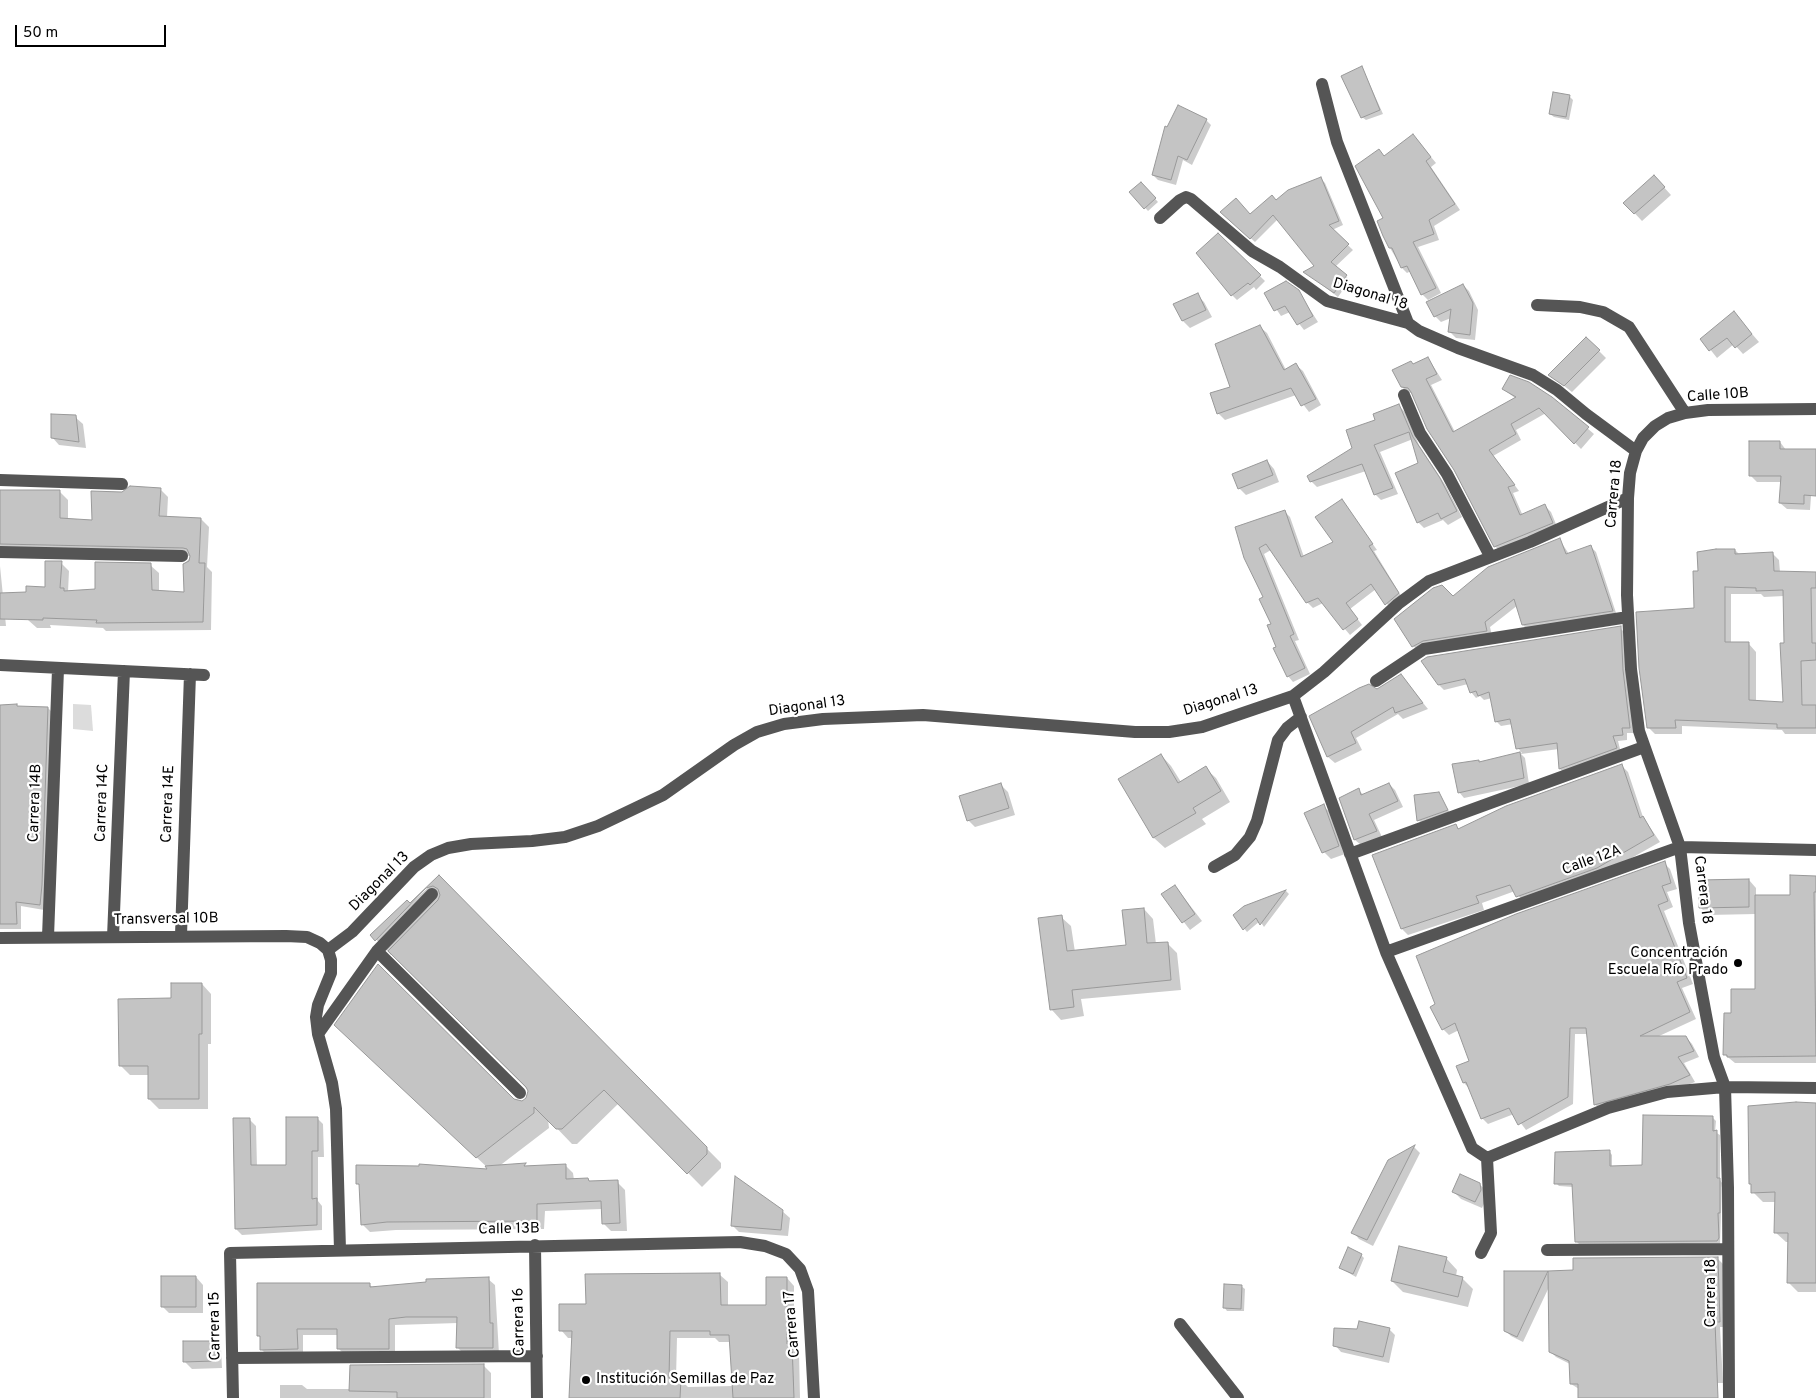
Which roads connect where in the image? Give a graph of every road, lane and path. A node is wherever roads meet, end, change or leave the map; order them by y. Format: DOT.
graph roads {
  1 [pos="1322,84"];
  2 [pos="1160,218"];
  3 [pos="1538,305"];
  4 [pos="1408,324"];
  5 [pos="1404,395"];
  6 [pos="1816,409"];
  7 [pos="1684,413"];
  8 [pos="1636,451"];
  9 [pos="0,480"];
  10 [pos="122,484"];
  11 [pos="1628,498"];
  12 [pos="0,552"];
  13 [pos="182,556"];
  14 [pos="1490,556"];
  15 [pos="1628,617"];
  16 [pos="0,665"];
  17 [pos="58,670"];
  18 [pos="124,671"];
  19 [pos="190,674"];
  20 [pos="204,675"];
  21 [pos="1376,681"];
  22 [pos="1293,696"];
  23 [pos="1301,717"];
  24 [pos="1644,747"];
  25 [pos="1680,847"];
  26 [pos="1816,850"];
  27 [pos="1350,854"];
  28 [pos="1214,867"];
  29 [pos="432,894"];
  30 [pos="181,936"];
  31 [pos="48,937"];
  32 [pos="114,937"];
  33 [pos="0,938"];
  34 [pos="328,950"];
  35 [pos="377,950"];
  36 [pos="1386,952"];
  37 [pos="318,1034"];
  38 [pos="1725,1087"];
  39 [pos="1816,1088"];
  40 [pos="520,1093"];
  41 [pos="1487,1158"];
  42 [pos="535,1245"];
  43 [pos="1728,1249"];
  44 [pos="340,1250"];
  45 [pos="1547,1250"];
  46 [pos="230,1253"];
  47 [pos="1481,1253"];
  48 [pos="786,1254"];
  49 [pos="1180,1324"];
  50 [pos="537,1356"];
  51 [pos="232,1358"];
  52 [pos="233,1398"];
  53 [pos="537,1398"];
  54 [pos="814,1398"];
  55 [pos="1238,1398"];
  56 [pos="1729,1398"];
  1 -- 4 [label="street"];
  2 -- 4 [label="street, Diagonal 18"];
  3 -- 7 [label="street"];
  4 -- 8 [label="street, Diagonal 18"];
  5 -- 14 [label="street"];
  6 -- 7 [label="street, Calle 10B"];
  7 -- 8 [label="street, Calle 10B"];
  8 -- 11 [label="street, Carrera 18"];
  9 -- 10 [label="street"];
  11 -- 14 [label="street, Diagonal 13"];
  11 -- 15 [label="street, Carrera 18"];
  12 -- 13 [label="street"];
  14 -- 22 [label="street, Diagonal 13"];
  15 -- 21 [label="street"];
  15 -- 24 [label="street, Carrera 18"];
  16 -- 17 [label="street"];
  17 -- 18 [label="street"];
  17 -- 31 [label="street, Carrera 14B"];
  18 -- 19 [label="street"];
  18 -- 32 [label="street, Carrera 14C"];
  19 -- 20 [label="street"];
  19 -- 30 [label="street, Carrera 14E"];
  22 -- 23 [label="street"];
  22 -- 34 [label="street, Diagonal 13"];
  23 -- 27 [label="street"];
  23 -- 28 [label="street"];
  24 -- 25 [label="street, Carrera 18"];
  24 -- 27 [label="street"];
  25 -- 26 [label="street, Calle 12A"];
  25 -- 36 [label="street, Calle 12A"];
  25 -- 38 [label="street, Carrera 18"];
  27 -- 36 [label="street"];
  29 -- 35 [label="street"];
  30 -- 32 [label="street, Transversal 10B"];
  30 -- 34 [label="street, Transversal 10B"];
  31 -- 32 [label="street, Transversal 10B"];
  31 -- 33 [label="street, Transversal 10B"];
  34 -- 37 [label="street"];
  35 -- 37 [label="street"];
  35 -- 40 [label="street"];
  36 -- 41 [label="street"];
  37 -- 44 [label="street"];
  38 -- 39 [label="street"];
  38 -- 41 [label="street"];
  38 -- 43 [label="street, Carrera 18"];
  41 -- 47 [label="street"];
  42 -- 44 [label="street, Calle 13B"];
  42 -- 48 [label="street, Calle 13B"];
  42 -- 50 [label="street, Carrera 16"];
  43 -- 45 [label="street"];
  43 -- 56 [label="street, Carrera 18"];
  44 -- 46 [label="street, Calle 13B"];
  46 -- 51 [label="street, Carrera 15"];
  48 -- 54 [label="street, Carrera 17"];
  49 -- 55 [label="street"];
  50 -- 51 [label="street"];
  50 -- 53 [label="street, Carrera 16"];
  51 -- 52 [label="street, Carrera 15"];
}
